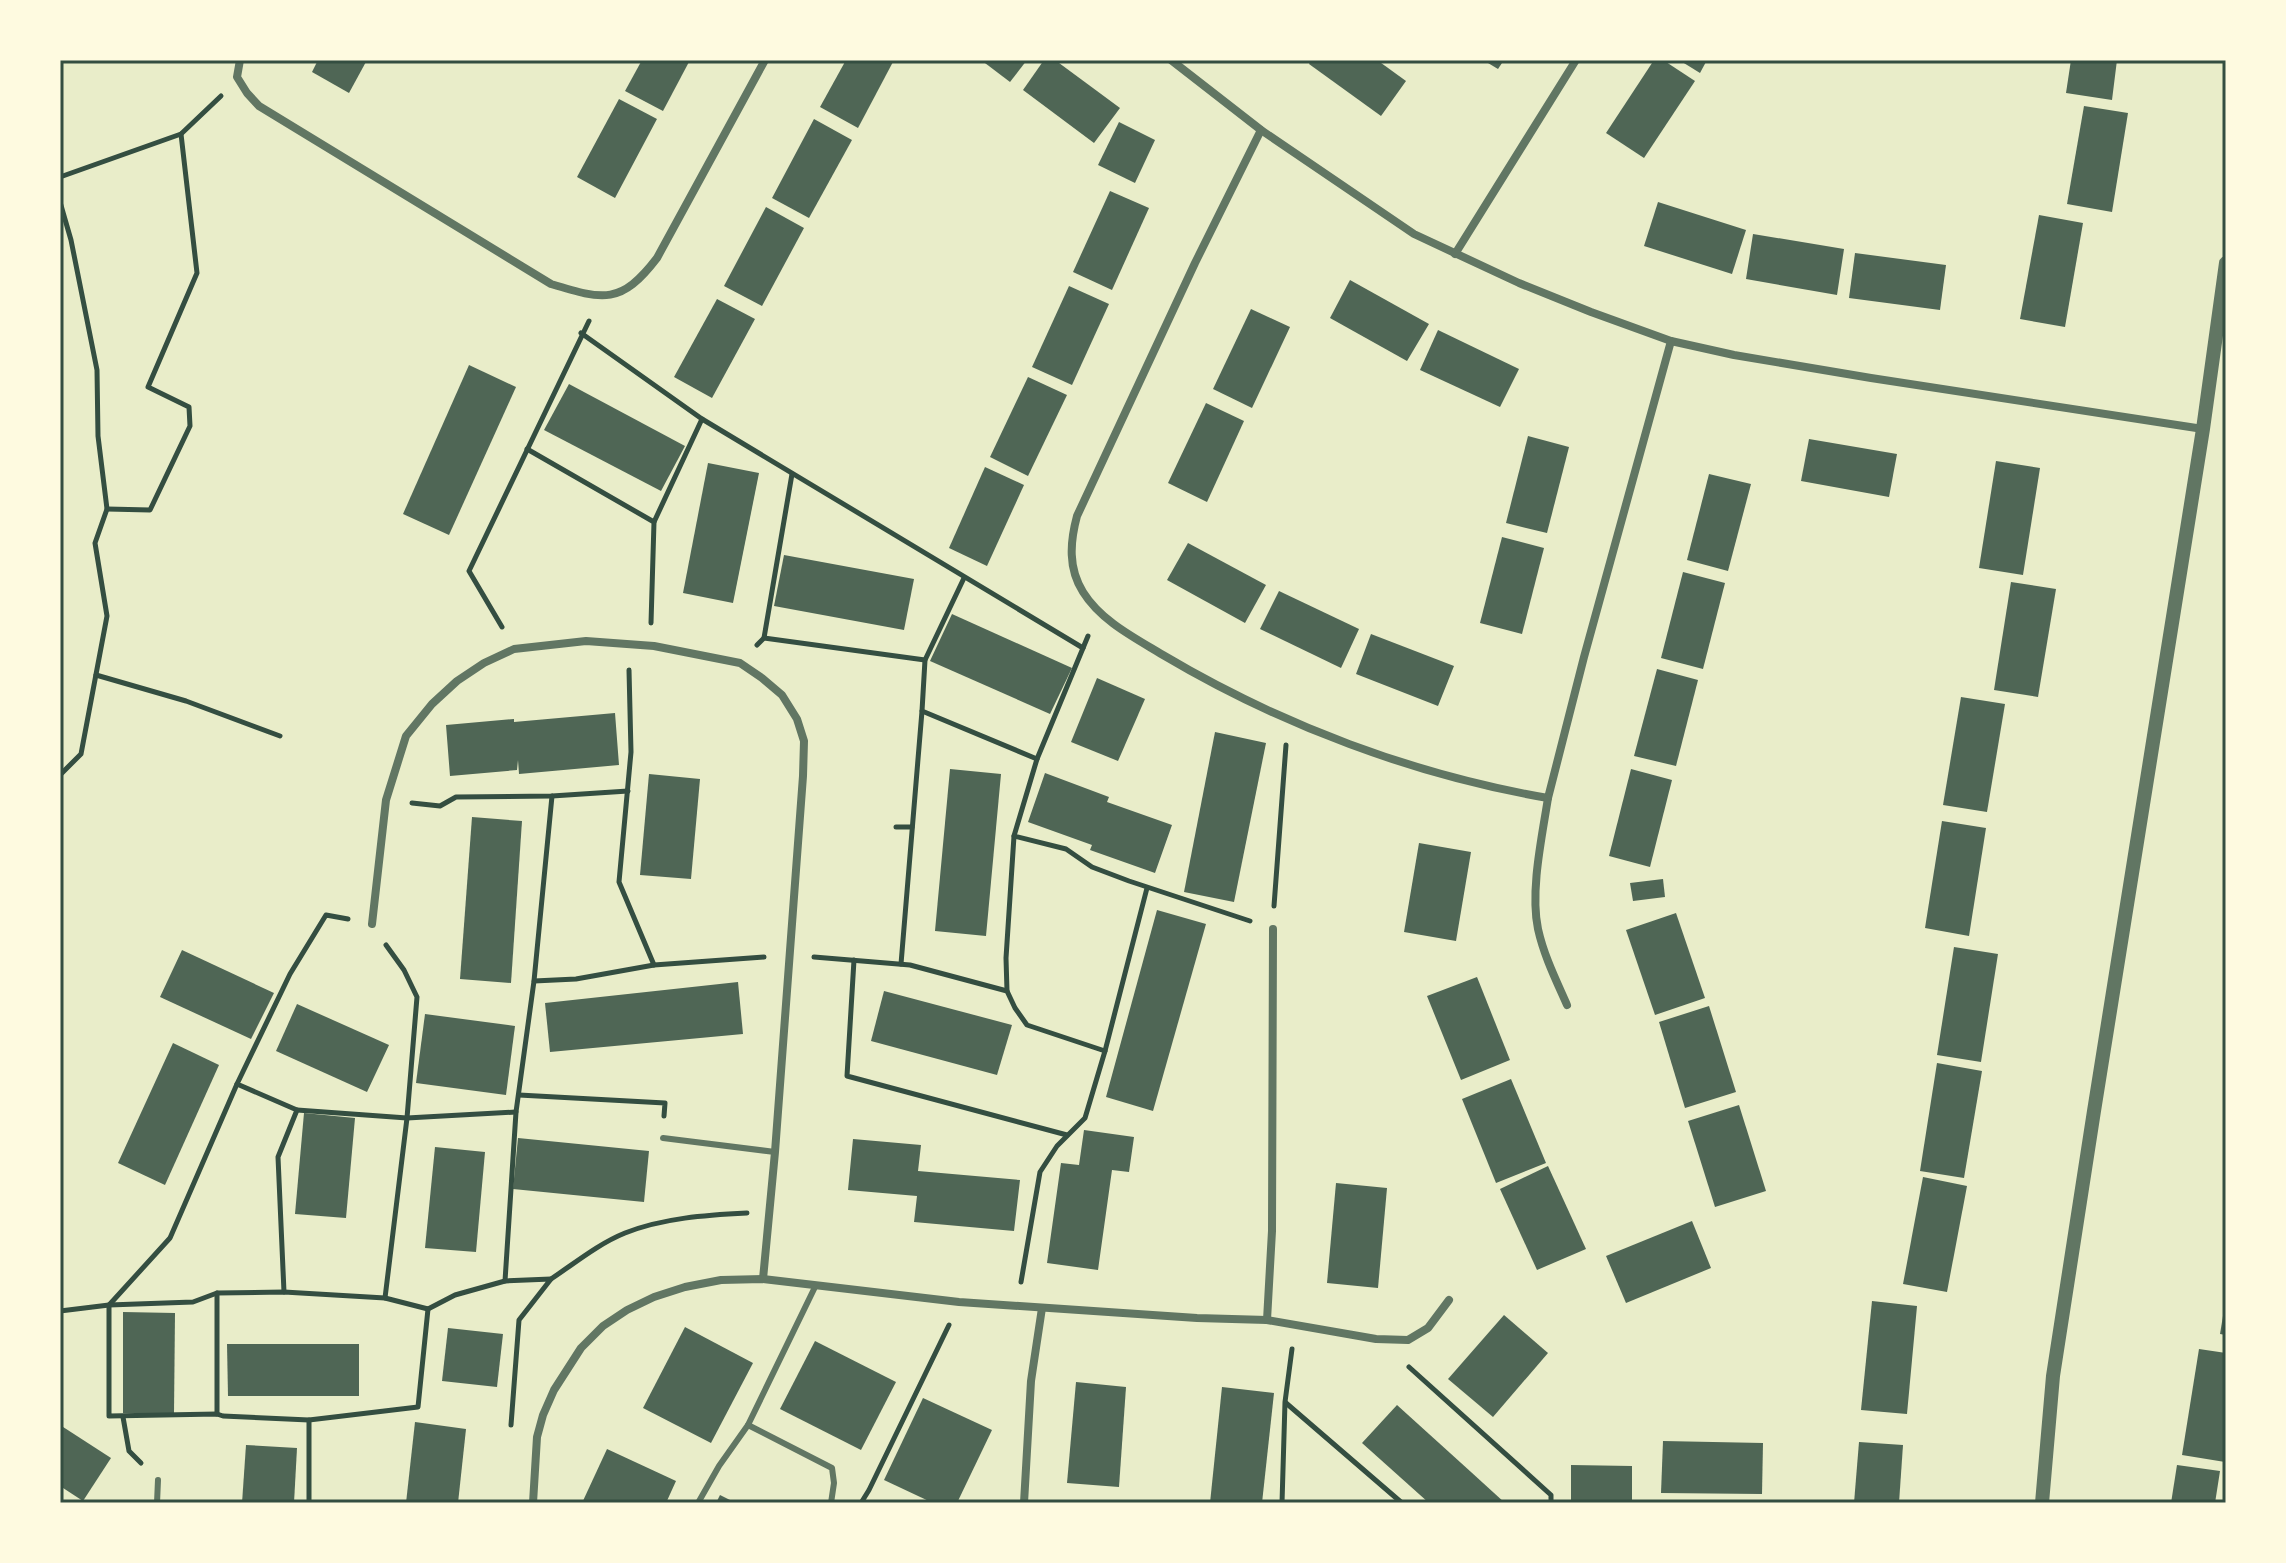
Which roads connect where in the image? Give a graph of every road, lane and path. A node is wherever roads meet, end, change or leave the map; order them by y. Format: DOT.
graph roads {
  1 [pos="240,60"];
  2 [pos="765,60"];
  3 [pos="1171,60"];
  4 [pos="1576,60"];
  5 [pos="237,77"];
  6 [pos="1261,130"];
  7 [pos="181,134"];
  8 [pos="60,177"];
  9 [pos="60,202"];
  10 [pos="1455,254"];
  11 [pos="2226,263"];
  12 [pos="604,296"];
  13 [pos="581,333"];
  14 [pos="1671,341"];
  15 [pos="702,419"];
  16 [pos="2203,429"];
  17 [pos="527,449"];
  18 [pos="792,474"];
  19 [pos="107,509"];
  20 [pos="654,522"];
  21 [pos="964,578"];
  22 [pos="1099,611"];
  23 [pos="764,638"];
  24 [pos="630,644"];
  25 [pos="1083,648"];
  26 [pos="514,649"];
  27 [pos="925,660"];
  28 [pos="740,663"];
  29 [pos="96,675"];
  30 [pos="922,711"];
  31 [pos="1288,720"];
  32 [pos="280,736"];
  33 [pos="1037,759"];
  34 [pos="60,775"];
  35 [pos="628,791"];
  36 [pos="552,796"];
  37 [pos="1548,798"];
  38 [pos="386,800"];
  39 [pos="896,827"];
  40 [pos="912,827"];
  41 [pos="1014,836"];
  42 [pos="1147,888"];
  43 [pos="372,924"];
  44 [pos="1273,929"];
  45 [pos="788,955"];
  46 [pos="854,960"];
  47 [pos="901,964"];
  48 [pos="654,965"];
  49 [pos="534,981"];
  50 [pos="1007,991"];
  51 [pos="1567,1005"];
  52 [pos="1105,1051"];
  53 [pos="237,1084"];
  54 [pos="519,1095"];
  55 [pos="297,1110"];
  56 [pos="516,1112"];
  57 [pos="407,1118"];
  58 [pos="1068,1136"];
  59 [pos="663,1138"];
  60 [pos="775,1152"];
  61 [pos="769,1212"];
  62 [pos="551,1279"];
  63 [pos="763,1279"];
  64 [pos="505,1281"];
  65 [pos="815,1287"];
  66 [pos="284,1292"];
  67 [pos="217,1293"];
  68 [pos="385,1298"];
  69 [pos="1449,1300"];
  70 [pos="959,1302"];
  71 [pos="109,1305"];
  72 [pos="1017,1307"];
  73 [pos="1042,1308"];
  74 [pos="428,1309"];
  75 [pos="60,1311"];
  76 [pos="1267,1320"];
  77 [pos="1295,1324"];
  78 [pos="1376,1339"];
  79 [pos="1285,1402"];
  80 [pos="217,1414"];
  81 [pos="123,1417"];
  82 [pos="309,1420"];
  83 [pos="748,1425"];
  84 [pos="535,1463"];
  85 [pos="158,1480"];
  86 [pos="157,1503"];
  87 [pos="309,1503"];
  88 [pos="533,1503"];
  89 [pos="698,1503"];
  90 [pos="831,1503"];
  91 [pos="861,1503"];
  92 [pos="1024,1503"];
  93 [pos="1282,1503"];
  94 [pos="1402,1503"];
  95 [pos="1551,1503"];
  96 [pos="2042,1503"];
  1 -- 5 [label="street"];
  2 -- 12 [label="street"];
  3 -- 6 [label="street"];
  4 -- 10 [label="street"];
  5 -- 7 [label="path"];
  5 -- 12 [label="street"];
  6 -- 10 [label="street"];
  6 -- 22 [label="street"];
  7 -- 8 [label="path"];
  7 -- 19 [label="path"];
  9 -- 19 [label="path"];
  10 -- 14 [label="street"];
  11 -- 16 [label="street"];
  12 -- 13 [label="path"];
  13 -- 15 [label="path"];
  13 -- 17 [label="path"];
  14 -- 16 [label="street"];
  14 -- 37 [label="street"];
  15 -- 18 [label="path"];
  15 -- 20 [label="path"];
  16 -- 96 [label="street"];
  17 -- 20 [label="path"];
  17 -- 26 [label="path"];
  18 -- 21 [label="path"];
  18 -- 23 [label="path"];
  19 -- 29 [label="path"];
  20 -- 24 [label="path"];
  21 -- 25 [label="path"];
  21 -- 27 [label="path"];
  22 -- 25 [label="path"];
  22 -- 31 [label="street"];
  23 -- 27 [label="path"];
  23 -- 28 [label="path"];
  24 -- 26 [label="street"];
  24 -- 28 [label="street"];
  24 -- 35 [label="path"];
  25 -- 33 [label="path"];
  26 -- 38 [label="street"];
  27 -- 30 [label="path"];
  28 -- 45 [label="street"];
  29 -- 32 [label="path"];
  29 -- 34 [label="path"];
  30 -- 33 [label="path"];
  30 -- 40 [label="path"];
  31 -- 37 [label="street"];
  31 -- 44 [label="path"];
  33 -- 41 [label="path"];
  35 -- 36 [label="path"];
  35 -- 48 [label="path"];
  36 -- 38 [label="path"];
  36 -- 49 [label="path"];
  37 -- 51 [label="street"];
  38 -- 43 [label="street"];
  39 -- 40 [label="path"];
  40 -- 47 [label="path"];
  41 -- 42 [label="path"];
  41 -- 50 [label="path"];
  42 -- 44 [label="path"];
  42 -- 52 [label="path"];
  43 -- 53 [label="path"];
  43 -- 57 [label="path"];
  44 -- 76 [label="street"];
  45 -- 46 [label="path"];
  45 -- 48 [label="path"];
  45 -- 60 [label="street"];
  46 -- 47 [label="path"];
  46 -- 58 [label="path"];
  47 -- 50 [label="path"];
  48 -- 49 [label="path"];
  49 -- 54 [label="path"];
  50 -- 52 [label="path"];
  52 -- 58 [label="path"];
  53 -- 55 [label="path"];
  53 -- 71 [label="path"];
  54 -- 56 [label="path"];
  54 -- 59 [label="path"];
  55 -- 57 [label="path"];
  55 -- 66 [label="path"];
  56 -- 57 [label="path"];
  56 -- 64 [label="path"];
  57 -- 68 [label="path"];
  58 -- 72 [label="path"];
  59 -- 60 [label="lane"];
  60 -- 61 [label="street"];
  61 -- 62 [label="path"];
  61 -- 63 [label="street"];
  62 -- 64 [label="path"];
  62 -- 84 [label="path"];
  63 -- 65 [label="street"];
  63 -- 84 [label="street"];
  64 -- 74 [label="path"];
  65 -- 70 [label="street"];
  65 -- 83 [label="lane"];
  66 -- 67 [label="path"];
  66 -- 68 [label="path"];
  67 -- 71 [label="path"];
  67 -- 80 [label="path"];
  68 -- 74 [label="path"];
  69 -- 78 [label="street"];
  70 -- 72 [label="street"];
  70 -- 91 [label="path"];
  71 -- 75 [label="path"];
  71 -- 81 [label="path"];
  72 -- 73 [label="street"];
  73 -- 76 [label="street"];
  73 -- 92 [label="street"];
  74 -- 82 [label="path"];
  76 -- 77 [label="street"];
  77 -- 78 [label="street"];
  77 -- 79 [label="path"];
  78 -- 95 [label="path"];
  79 -- 93 [label="path"];
  79 -- 94 [label="path"];
  80 -- 81 [label="path"];
  80 -- 82 [label="path"];
  81 -- 85 [label="path"];
  82 -- 87 [label="path"];
  83 -- 89 [label="lane"];
  83 -- 90 [label="lane"];
  84 -- 88 [label="street"];
  85 -- 86 [label="lane"];
}
